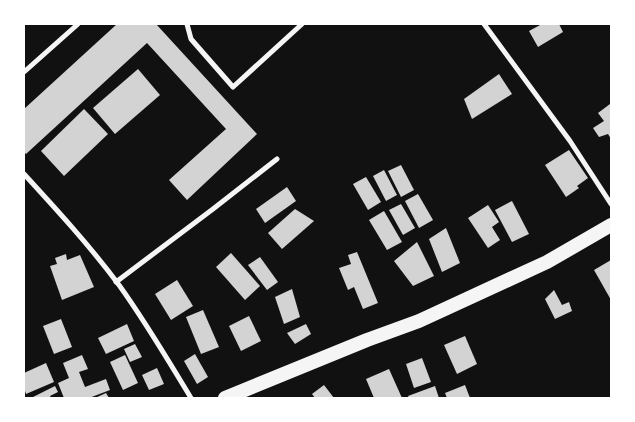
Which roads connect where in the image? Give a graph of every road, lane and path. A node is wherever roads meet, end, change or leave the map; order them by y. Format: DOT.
graph roads {
  1 [pos="78,24"];
  2 [pos="187,24"];
  3 [pos="302,24"];
  4 [pos="484,24"];
  5 [pos="24,72"];
  6 [pos="277,159"];
  7 [pos="24,174"];
  8 [pos="611,204"];
  9 [pos="611,224"];
  10 [pos="116,282"];
  11 [pos="191,398"];
  12 [pos="225,398"];
  1 -- 5 [label="street"];
  2 -- 3 [label="street"];
  4 -- 8 [label="street"];
  6 -- 10 [label="street"];
  7 -- 10 [label="street"];
  9 -- 12 [label="highway"];
  10 -- 11 [label="street"];
}
